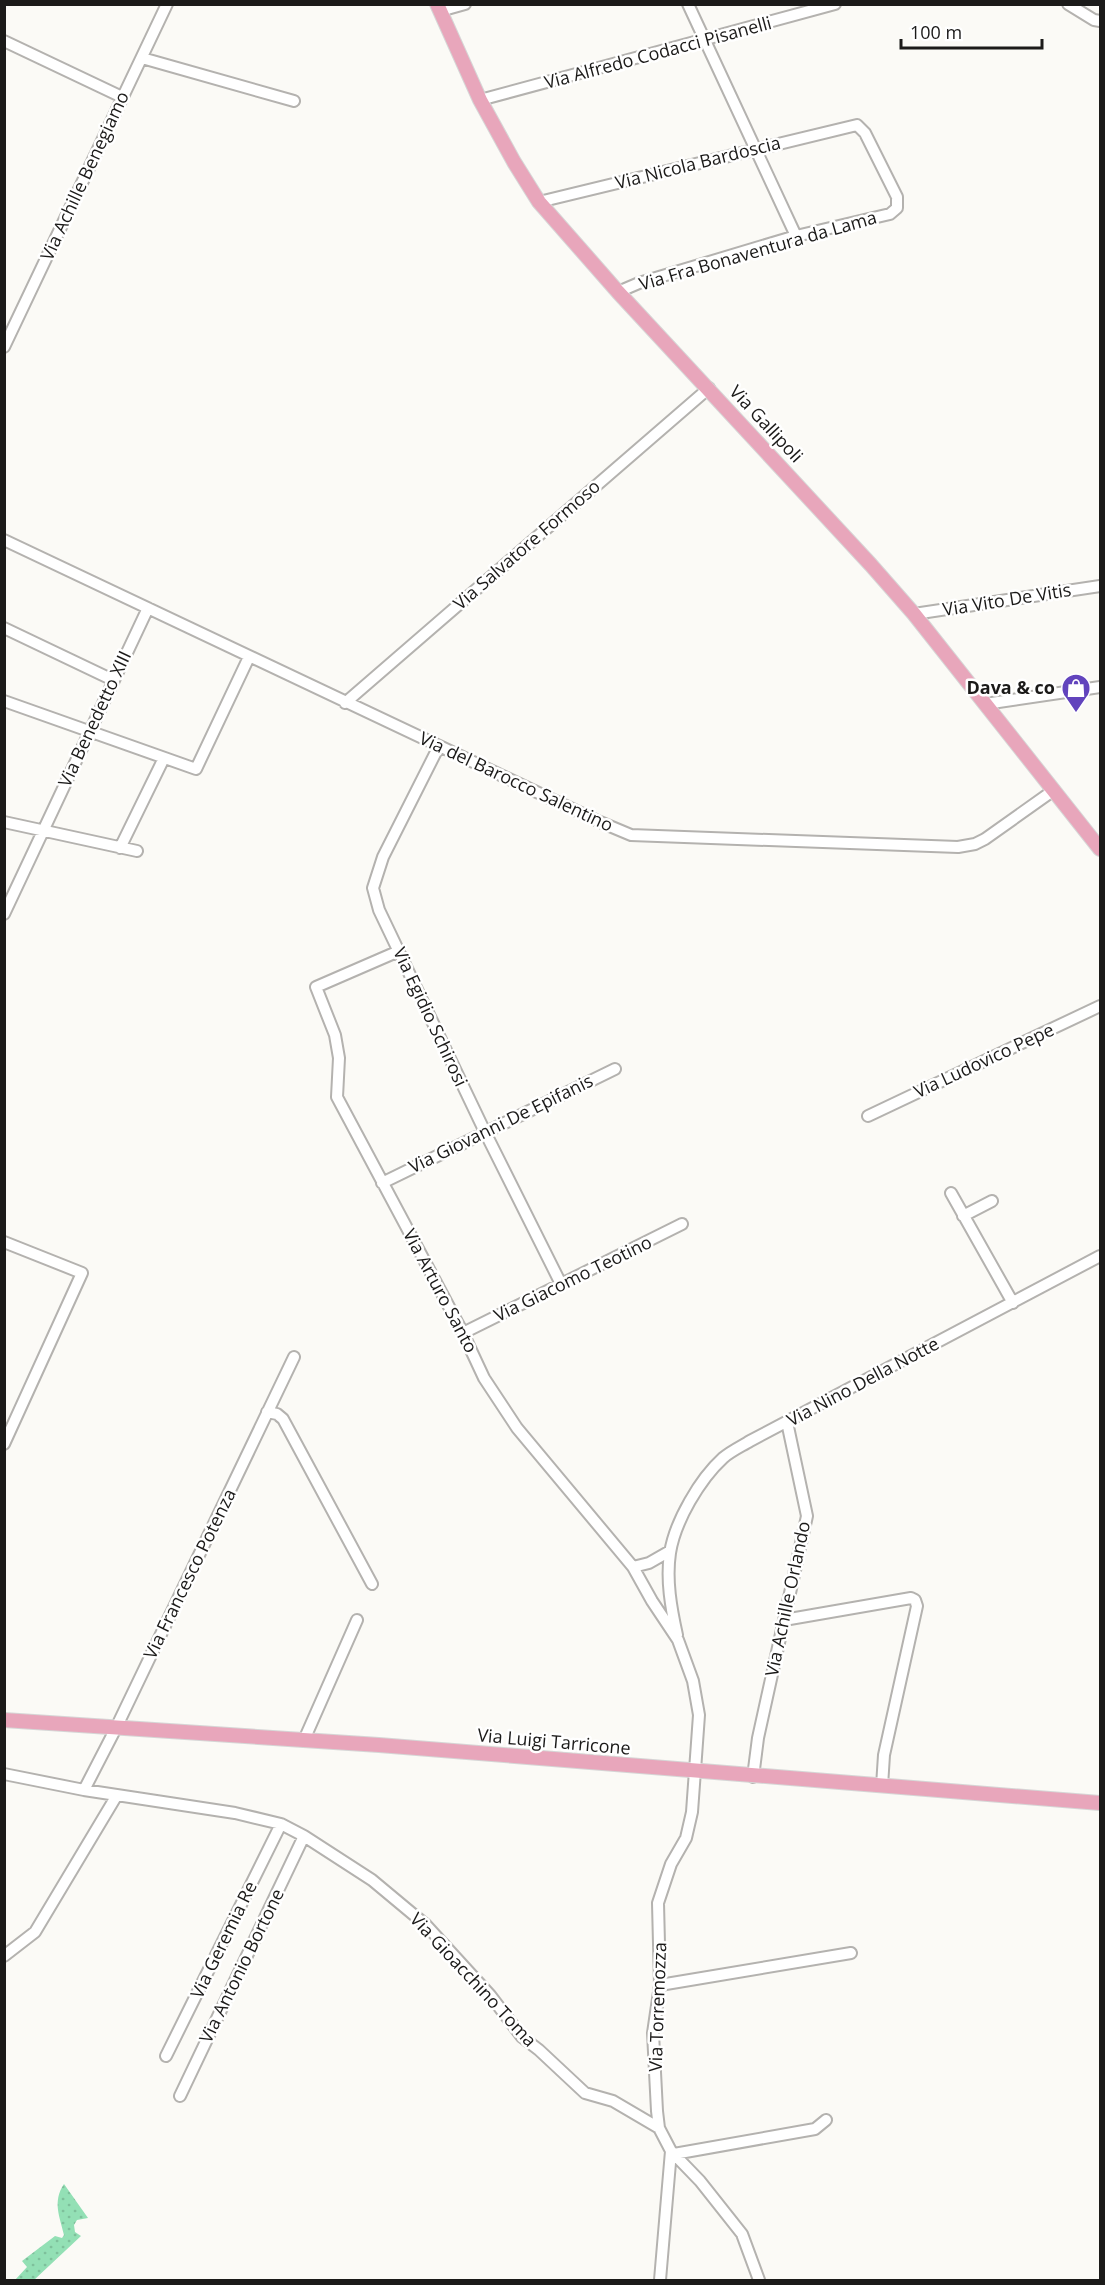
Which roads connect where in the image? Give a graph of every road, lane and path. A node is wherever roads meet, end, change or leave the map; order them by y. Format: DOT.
graph roads {
  1 [pos="166,4"];
  2 [pos="465,4"];
  3 [pos="688,4"];
  4 [pos="835,4"];
  5 [pos="1068,4"];
  6 [pos="438,8"];
  7 [pos="1101,21"];
  8 [pos="705,40"];
  9 [pos="4,41"];
  10 [pos="141,58"];
  11 [pos="122,97"];
  12 [pos="480,100"];
  13 [pos="294,101"];
  14 [pos="755,148"];
  15 [pos="539,202"];
  16 [pos="897,208"];
  17 [pos="796,236"];
  18 [pos="618,292"];
  19 [pos="4,347"];
  20 [pos="709,388"];
  21 [pos="4,540"];
  22 [pos="1101,586"];
  23 [pos="148,608"];
  24 [pos="914,614"];
  25 [pos="4,628"];
  26 [pos="249,657"];
  27 [pos="113,680"];
  28 [pos="1101,687"];
  29 [pos="4,701"];
  30 [pos="345,703"];
  31 [pos="985,704"];
  32 [pos="89,731"];
  33 [pos="439,746"];
  34 [pos="164,758"];
  35 [pos="1054,790"];
  36 [pos="4,822"];
  37 [pos="44,830"];
  38 [pos="120,848"];
  39 [pos="1101,849"];
  40 [pos="137,851"];
  41 [pos="4,914"];
  42 [pos="399,951"];
  43 [pos="1101,1006"];
  44 [pos="615,1069"];
  45 [pos="868,1116"];
  46 [pos="485,1132"];
  47 [pos="385,1181"];
  48 [pos="951,1193"];
  49 [pos="992,1201"];
  50 [pos="963,1216"];
  51 [pos="682,1224"];
  52 [pos="4,1242"];
  53 [pos="1101,1256"];
  54 [pos="561,1284"];
  55 [pos="1013,1303"];
  56 [pos="463,1333"];
  57 [pos="294,1357"];
  58 [pos="267,1412"];
  59 [pos="787,1422"];
  60 [pos="4,1444"];
  61 [pos="670,1551"];
  62 [pos="633,1567"];
  63 [pos="372,1584"];
  64 [pos="357,1620"];
  65 [pos="784,1620"];
  66 [pos="678,1640"];
  67 [pos="4,1720"];
  68 [pos="116,1728"];
  69 [pos="304,1740"];
  70 [pos="696,1772"];
  71 [pos="4,1774"];
  72 [pos="753,1777"];
  73 [pos="882,1786"];
  74 [pos="84,1790"];
  75 [pos="117,1795"];
  76 [pos="1101,1803"];
  77 [pos="281,1824"];
  78 [pos="304,1836"];
  79 [pos="851,1953"];
  80 [pos="4,1956"];
  81 [pos="660,1985"];
  82 [pos="166,2056"];
  83 [pos="180,2096"];
  84 [pos="826,2120"];
  85 [pos="659,2128"];
  86 [pos="672,2152"];
  87 [pos="660,2280"];
  88 [pos="759,2280"];
  1 -- 10 [label="street, Via Achille Benegiamo"];
  2 -- 6 [label="street"];
  3 -- 8 [label="street"];
  4 -- 8 [label="street, Via Alfredo Codacci Pisanelli"];
  5 -- 7 [label="street"];
  6 -- 12 [label="main road, Via Gallipoli"];
  8 -- 12 [label="street, Via Alfredo Codacci Pisanelli"];
  8 -- 14 [label="street"];
  9 -- 11 [label="street"];
  10 -- 11 [label="street, Via Achille Benegiamo"];
  10 -- 13 [label="street"];
  11 -- 19 [label="street, Via Achille Benegiamo"];
  12 -- 15 [label="main road, Via Gallipoli"];
  14 -- 15 [label="street, Via Nicola Bardoscia"];
  14 -- 16 [label="street, Via Nicola Bardoscia"];
  14 -- 17 [label="street"];
  15 -- 18 [label="main road, Via Gallipoli"];
  16 -- 17 [label="street, Via Fra Bonaventura da Lama"];
  17 -- 18 [label="street, Via Fra Bonaventura da Lama"];
  18 -- 20 [label="main road, Via Gallipoli"];
  20 -- 24 [label="main road, Via Gallipoli"];
  20 -- 30 [label="street, Via Salvatore Formoso"];
  21 -- 23 [label="street, Via del Barocco Salentino"];
  22 -- 24 [label="street, Via Vito De Vitis"];
  23 -- 26 [label="street, Via del Barocco Salentino"];
  23 -- 27 [label="street, Via Benedetto XIII"];
  24 -- 31 [label="main road, Via Gallipoli"];
  25 -- 27 [label="street"];
  26 -- 30 [label="street, Via del Barocco Salentino"];
  26 -- 34 [label="street"];
  27 -- 32 [label="street, Via Benedetto XIII"];
  28 -- 31 [label="street"];
  29 -- 32 [label="street"];
  30 -- 33 [label="street, Via del Barocco Salentino"];
  31 -- 35 [label="main road, Via Gallipoli"];
  32 -- 34 [label="street"];
  32 -- 37 [label="street, Via Benedetto XIII"];
  33 -- 35 [label="street, Via del Barocco Salentino"];
  33 -- 42 [label="street, Via Egidio Schirosi"];
  34 -- 38 [label="street"];
  35 -- 39 [label="main road, Via Gallipoli"];
  36 -- 37 [label="street"];
  37 -- 38 [label="street"];
  37 -- 41 [label="street, Via Benedetto XIII"];
  38 -- 40 [label="street"];
  42 -- 46 [label="street, Via Egidio Schirosi"];
  42 -- 47 [label="street, Via Arturo Santo"];
  43 -- 45 [label="street, Via Ludovico Pepe"];
  44 -- 46 [label="street, Via Giovanni De Epifanis"];
  46 -- 47 [label="street, Via Giovanni De Epifanis"];
  46 -- 54 [label="street, Via Egidio Schirosi"];
  47 -- 56 [label="street, Via Arturo Santo"];
  48 -- 50 [label="street"];
  49 -- 50 [label="street"];
  50 -- 55 [label="street"];
  51 -- 54 [label="street, Via Giacomo Teotino"];
  52 -- 60 [label="street"];
  53 -- 55 [label="street, Via Nino Della Notte"];
  54 -- 56 [label="street, Via Giacomo Teotino"];
  55 -- 59 [label="street, Via Nino Della Notte"];
  56 -- 62 [label="street, Via Arturo Santo"];
  57 -- 58 [label="street, Via Francesco Potenza"];
  58 -- 63 [label="street"];
  58 -- 68 [label="street, Via Francesco Potenza"];
  59 -- 61 [label="street, Via Nino Della Notte"];
  59 -- 65 [label="street, Via Achille Orlando"];
  61 -- 62 [label="street"];
  61 -- 66 [label="street, Via Arturo Santo"];
  62 -- 66 [label="street, Via Arturo Santo"];
  64 -- 69 [label="street"];
  65 -- 72 [label="street, Via Achille Orlando"];
  65 -- 73 [label="street"];
  66 -- 70 [label="street, Via Arturo Santo"];
  67 -- 68 [label="main road, Via Luigi Tarricone"];
  68 -- 69 [label="main road, Via Luigi Tarricone"];
  68 -- 74 [label="street, Via Francesco Potenza"];
  69 -- 70 [label="main road, Via Luigi Tarricone"];
  70 -- 72 [label="main road, Via Luigi Tarricone"];
  70 -- 81 [label="street, Via Torremozza"];
  71 -- 74 [label="street, Via Gioacchino Toma"];
  72 -- 73 [label="main road, Via Luigi Tarricone"];
  73 -- 76 [label="main road, Via Luigi Tarricone"];
  74 -- 75 [label="street, Via Gioacchino Toma"];
  75 -- 77 [label="street, Via Gioacchino Toma"];
  75 -- 80 [label="street"];
  77 -- 78 [label="street, Via Gioacchino Toma"];
  77 -- 82 [label="street, Via Geremia Re"];
  78 -- 83 [label="street, Via Antonio Bortone"];
  78 -- 85 [label="street, Via Gioacchino Toma"];
  79 -- 81 [label="street"];
  81 -- 85 [label="street, Via Torremozza"];
  84 -- 86 [label="street"];
  85 -- 86 [label="street, Via Torremozza"];
  86 -- 87 [label="street"];
  86 -- 88 [label="street, Via Torremozza"];
}
